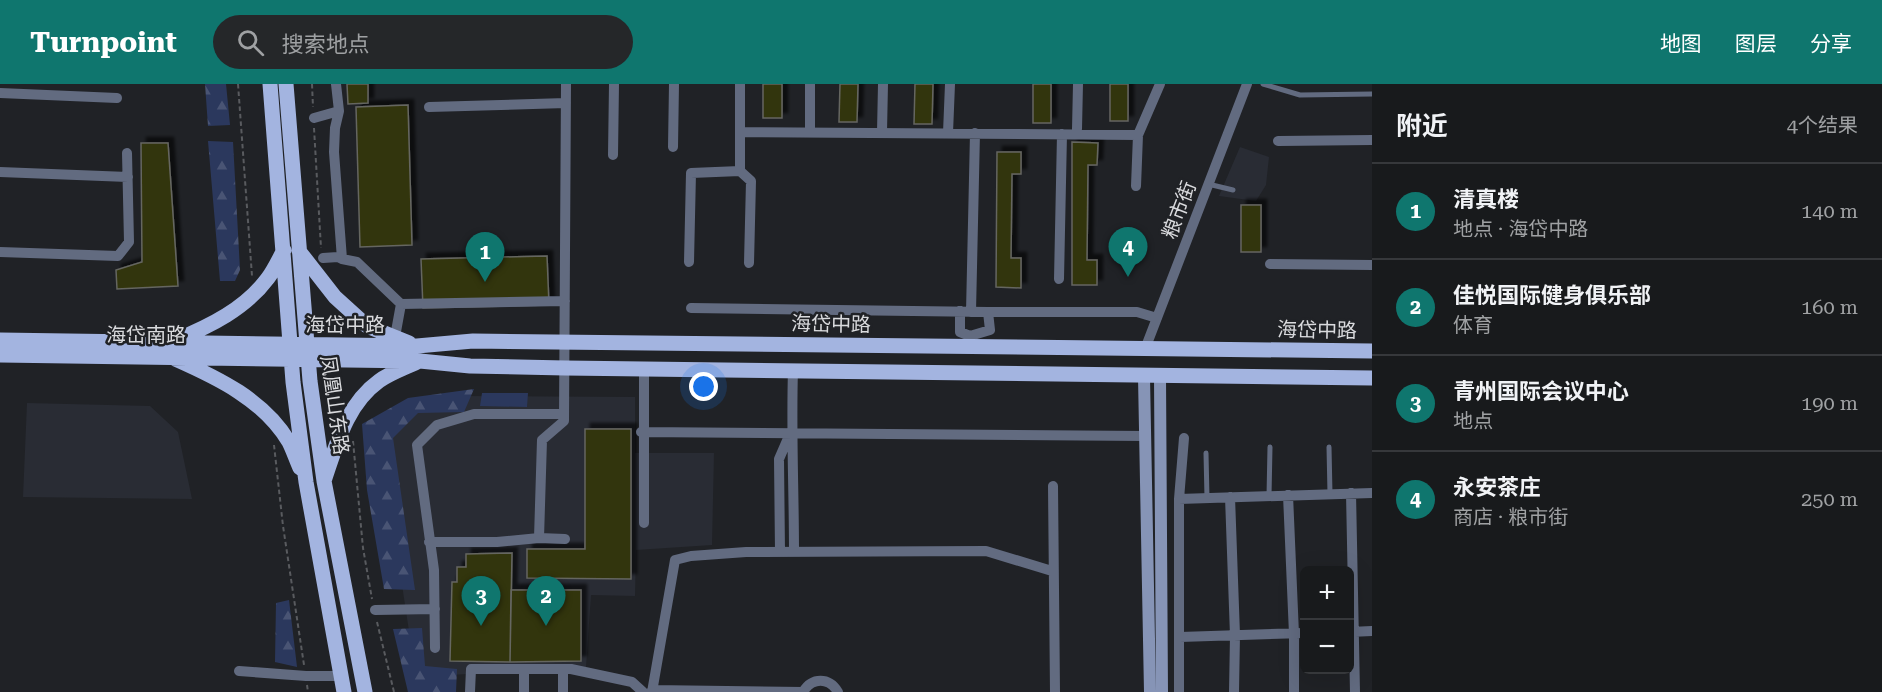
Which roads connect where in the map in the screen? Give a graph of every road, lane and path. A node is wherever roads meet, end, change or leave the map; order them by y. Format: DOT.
graph roads {
  1 [pos="238,84"];
  2 [pos="270,84"];
  3 [pos="286,84"];
  4 [pos="312,84"];
  5 [pos="336,84"];
  6 [pos="566,84"];
  7 [pos="614,84"];
  8 [pos="674,84"];
  9 [pos="740,84"];
  10 [pos="810,84"];
  11 [pos="883,84"];
  12 [pos="950,84"];
  13 [pos="1078,84"];
  14 [pos="1160,84"];
  15 [pos="1247,84"];
  16 [pos="1263,84"];
  17 [pos="0,93"];
  18 [pos="1372,94"];
  19 [pos="117,98"];
  20 [pos="566,103"];
  21 [pos="429,107"];
  22 [pos="339,111"];
  23 [pos="314,118"];
  24 [pos="1077,129"];
  25 [pos="740,132"];
  26 [pos="810,132"];
  27 [pos="882,132"];
  28 [pos="948,133"];
  29 [pos="975,133"];
  30 [pos="1062,134"];
  31 [pos="1138,135"];
  32 [pos="1372,140"];
  33 [pos="1278,141"];
  34 [pos="674,147"];
  35 [pos="127,153"];
  36 [pos="613,155"];
  37 [pos="740,171"];
  38 [pos="0,172"];
  39 [pos="128,177"];
  40 [pos="1208,184"];
  41 [pos="1136,186"];
  42 [pos="1233,190"];
  43 [pos="291,250"];
  44 [pos="0,252"];
  45 [pos="323,258"];
  46 [pos="342,259"];
  47 [pos="689,262"];
  48 [pos="748,263"];
  49 [pos="1270,264"];
  50 [pos="1372,265"];
  51 [pos="1059,279"];
  52 [pos="253,294"];
  53 [pos="565,301"];
  54 [pos="401,304"];
  55 [pos="691,308"];
  56 [pos="965,312"];
  57 [pos="988,312"];
  58 [pos="1157,318"];
  59 [pos="394,337"];
  60 [pos="0,340"];
  61 [pos="970,341"];
  62 [pos="565,343"];
  63 [pos="168,349"];
  64 [pos="1145,349"];
  65 [pos="1372,351"];
  66 [pos="290,352"];
  67 [pos="306,352"];
  68 [pos="418,353"];
  69 [pos="0,355"];
  70 [pos="565,368"];
  71 [pos="644,369"];
  72 [pos="793,370"];
  73 [pos="1152,376"];
  74 [pos="1372,378"];
  75 [pos="564,414"];
  76 [pos="641,432"];
  77 [pos="790,433"];
  78 [pos="1145,436"];
  79 [pos="353,437"];
  80 [pos="1184,438"];
  81 [pos="273,440"];
  82 [pos="1270,447"];
  83 [pos="1329,447"];
  84 [pos="1206,453"];
  85 [pos="324,481"];
  86 [pos="306,482"];
  87 [pos="1053,486"];
  88 [pos="1372,492"];
  89 [pos="1351,493"];
  90 [pos="1330,494"];
  91 [pos="1288,495"];
  92 [pos="1269,496"];
  93 [pos="1230,497"];
  94 [pos="1207,498"];
  95 [pos="1179,499"];
  96 [pos="644,523"];
  97 [pos="539,538"];
  98 [pos="565,539"];
  99 [pos="429,542"];
  100 [pos="780,552"];
  101 [pos="794,552"];
  102 [pos="1052,572"];
  103 [pos="435,609"];
  104 [pos="375,610"];
  105 [pos="1352,620"];
  106 [pos="1372,631"];
  107 [pos="1354,632"];
  108 [pos="1299,633"];
  109 [pos="1235,634"];
  110 [pos="1180,637"];
  111 [pos="435,648"];
  112 [pos="524,669"];
  113 [pos="563,669"];
  114 [pos="239,671"];
  115 [pos="1354,672"];
  116 [pos="340,675"];
  117 [pos="306,676"];
  118 [pos="649,691"];
  119 [pos="308,692"];
  120 [pos="344,692"];
  121 [pos="365,692"];
  122 [pos="394,692"];
  123 [pos="470,692"];
  124 [pos="524,692"];
  125 [pos="563,692"];
  126 [pos="803,692"];
  127 [pos="838,692"];
  128 [pos="1055,692"];
  129 [pos="1150,692"];
  130 [pos="1162,692"];
  131 [pos="1179,692"];
  132 [pos="1234,692"];
  133 [pos="1294,692"];
  134 [pos="1355,692"];
  1 -- 52 [label="path"];
  2 -- 43 [label="main road, 凤凰山东路"];
  3 -- 43 [label="main road, 凤凰山东路"];
  4 -- 23 [label="path"];
  5 -- 22 [label="street"];
  6 -- 20 [label="street"];
  7 -- 36 [label="street"];
  8 -- 34 [label="street"];
  9 -- 25 [label="street"];
  10 -- 26 [label="street"];
  11 -- 27 [label="street"];
  12 -- 28 [label="street"];
  13 -- 24 [label="street"];
  14 -- 31 [label="street"];
  15 -- 40 [label="street, 粮市街"];
  16 -- 18 [label="lane"];
  17 -- 19 [label="street"];
  20 -- 21 [label="street"];
  20 -- 53 [label="street"];
  22 -- 23 [label="street"];
  22 -- 46 [label="street"];
  23 -- 45 [label="path"];
  25 -- 26 [label="street"];
  25 -- 37 [label="street"];
  26 -- 27 [label="street"];
  27 -- 28 [label="street"];
  28 -- 29 [label="street"];
  29 -- 30 [label="street"];
  29 -- 56 [label="street"];
  30 -- 31 [label="street"];
  30 -- 51 [label="street"];
  31 -- 41 [label="street"];
  32 -- 33 [label="street"];
  35 -- 39 [label="street"];
  37 -- 47 [label="street"];
  37 -- 48 [label="street"];
  38 -- 39 [label="street"];
  39 -- 44 [label="street"];
  40 -- 42 [label="lane"];
  40 -- 58 [label="street, 粮市街"];
  43 -- 52 [label="main road"];
  43 -- 59 [label="main road"];
  43 -- 66 [label="main road, 凤凰山东路"];
  43 -- 67 [label="main road, 凤凰山东路"];
  45 -- 46 [label="street"];
  46 -- 54 [label="street"];
  49 -- 50 [label="street"];
  52 -- 63 [label="main road"];
  53 -- 54 [label="street"];
  53 -- 62 [label="street"];
  54 -- 59 [label="street"];
  55 -- 56 [label="street"];
  56 -- 57 [label="street"];
  56 -- 61 [label="street"];
  57 -- 58 [label="street"];
  57 -- 61 [label="street"];
  58 -- 64 [label="street, 粮市街"];
  59 -- 68 [label="main road"];
  60 -- 63 [label="main road, 海岱南路"];
  61 -- 62 [label="main road, 海岱中路"];
  61 -- 64 [label="main road, 海岱中路"];
  62 -- 68 [label="main road, 海岱中路"];
  62 -- 70 [label="street"];
  63 -- 66 [label="main road, 海岱南路"];
  63 -- 69 [label="main road, 海岱南路"];
  63 -- 86 [label="main road"];
  64 -- 65 [label="main road, 海岱中路"];
  66 -- 67 [label="main road, 海岱中路"];
  66 -- 86 [label="main road, 凤凰山东路"];
  67 -- 68 [label="main road, 海岱中路"];
  67 -- 85 [label="main road, 凤凰山东路"];
  68 -- 70 [label="main road, 海岱中路"];
  68 -- 85 [label="main road"];
  70 -- 71 [label="main road, 海岱中路"];
  70 -- 75 [label="street"];
  71 -- 72 [label="main road, 海岱中路"];
  71 -- 96 [label="street"];
  72 -- 73 [label="main road, 海岱中路"];
  72 -- 77 [label="street"];
  73 -- 74 [label="main road, 海岱中路"];
  73 -- 78 [label="street"];
  73 -- 130 [label="street"];
  75 -- 97 [label="street"];
  75 -- 99 [label="street"];
  76 -- 77 [label="street"];
  77 -- 78 [label="street"];
  77 -- 100 [label="street"];
  77 -- 101 [label="street"];
  78 -- 129 [label="street"];
  79 -- 104 [label="path"];
  80 -- 95 [label="street"];
  81 -- 117 [label="path"];
  82 -- 92 [label="lane"];
  83 -- 90 [label="lane"];
  84 -- 94 [label="lane"];
  85 -- 121 [label="main road, 凤凰山东路"];
  86 -- 116 [label="main road, 凤凰山东路"];
  87 -- 102 [label="street"];
  88 -- 89 [label="street"];
  89 -- 90 [label="street"];
  89 -- 105 [label="street"];
  90 -- 91 [label="street"];
  91 -- 92 [label="street"];
  91 -- 108 [label="street"];
  92 -- 93 [label="street"];
  93 -- 94 [label="street"];
  93 -- 109 [label="street"];
  94 -- 95 [label="street"];
  95 -- 110 [label="street"];
  97 -- 98 [label="street"];
  97 -- 99 [label="street"];
  99 -- 103 [label="street"];
  100 -- 101 [label="street"];
  100 -- 118 [label="street"];
  101 -- 102 [label="street"];
  102 -- 128 [label="street"];
  103 -- 104 [label="street"];
  103 -- 111 [label="street"];
  104 -- 122 [label="path"];
  106 -- 107 [label="street"];
  108 -- 109 [label="street"];
  108 -- 133 [label="street"];
  109 -- 110 [label="street"];
  109 -- 132 [label="street"];
  110 -- 131 [label="street"];
  112 -- 113 [label="street"];
  112 -- 123 [label="street"];
  112 -- 124 [label="street"];
  113 -- 118 [label="street"];
  113 -- 125 [label="street"];
  114 -- 117 [label="street"];
  115 -- 134 [label="street"];
  116 -- 117 [label="street"];
  116 -- 120 [label="main road, 凤凰山东路"];
  117 -- 119 [label="path"];
  118 -- 126 [label="street"];
  126 -- 127 [label="street"];
}
